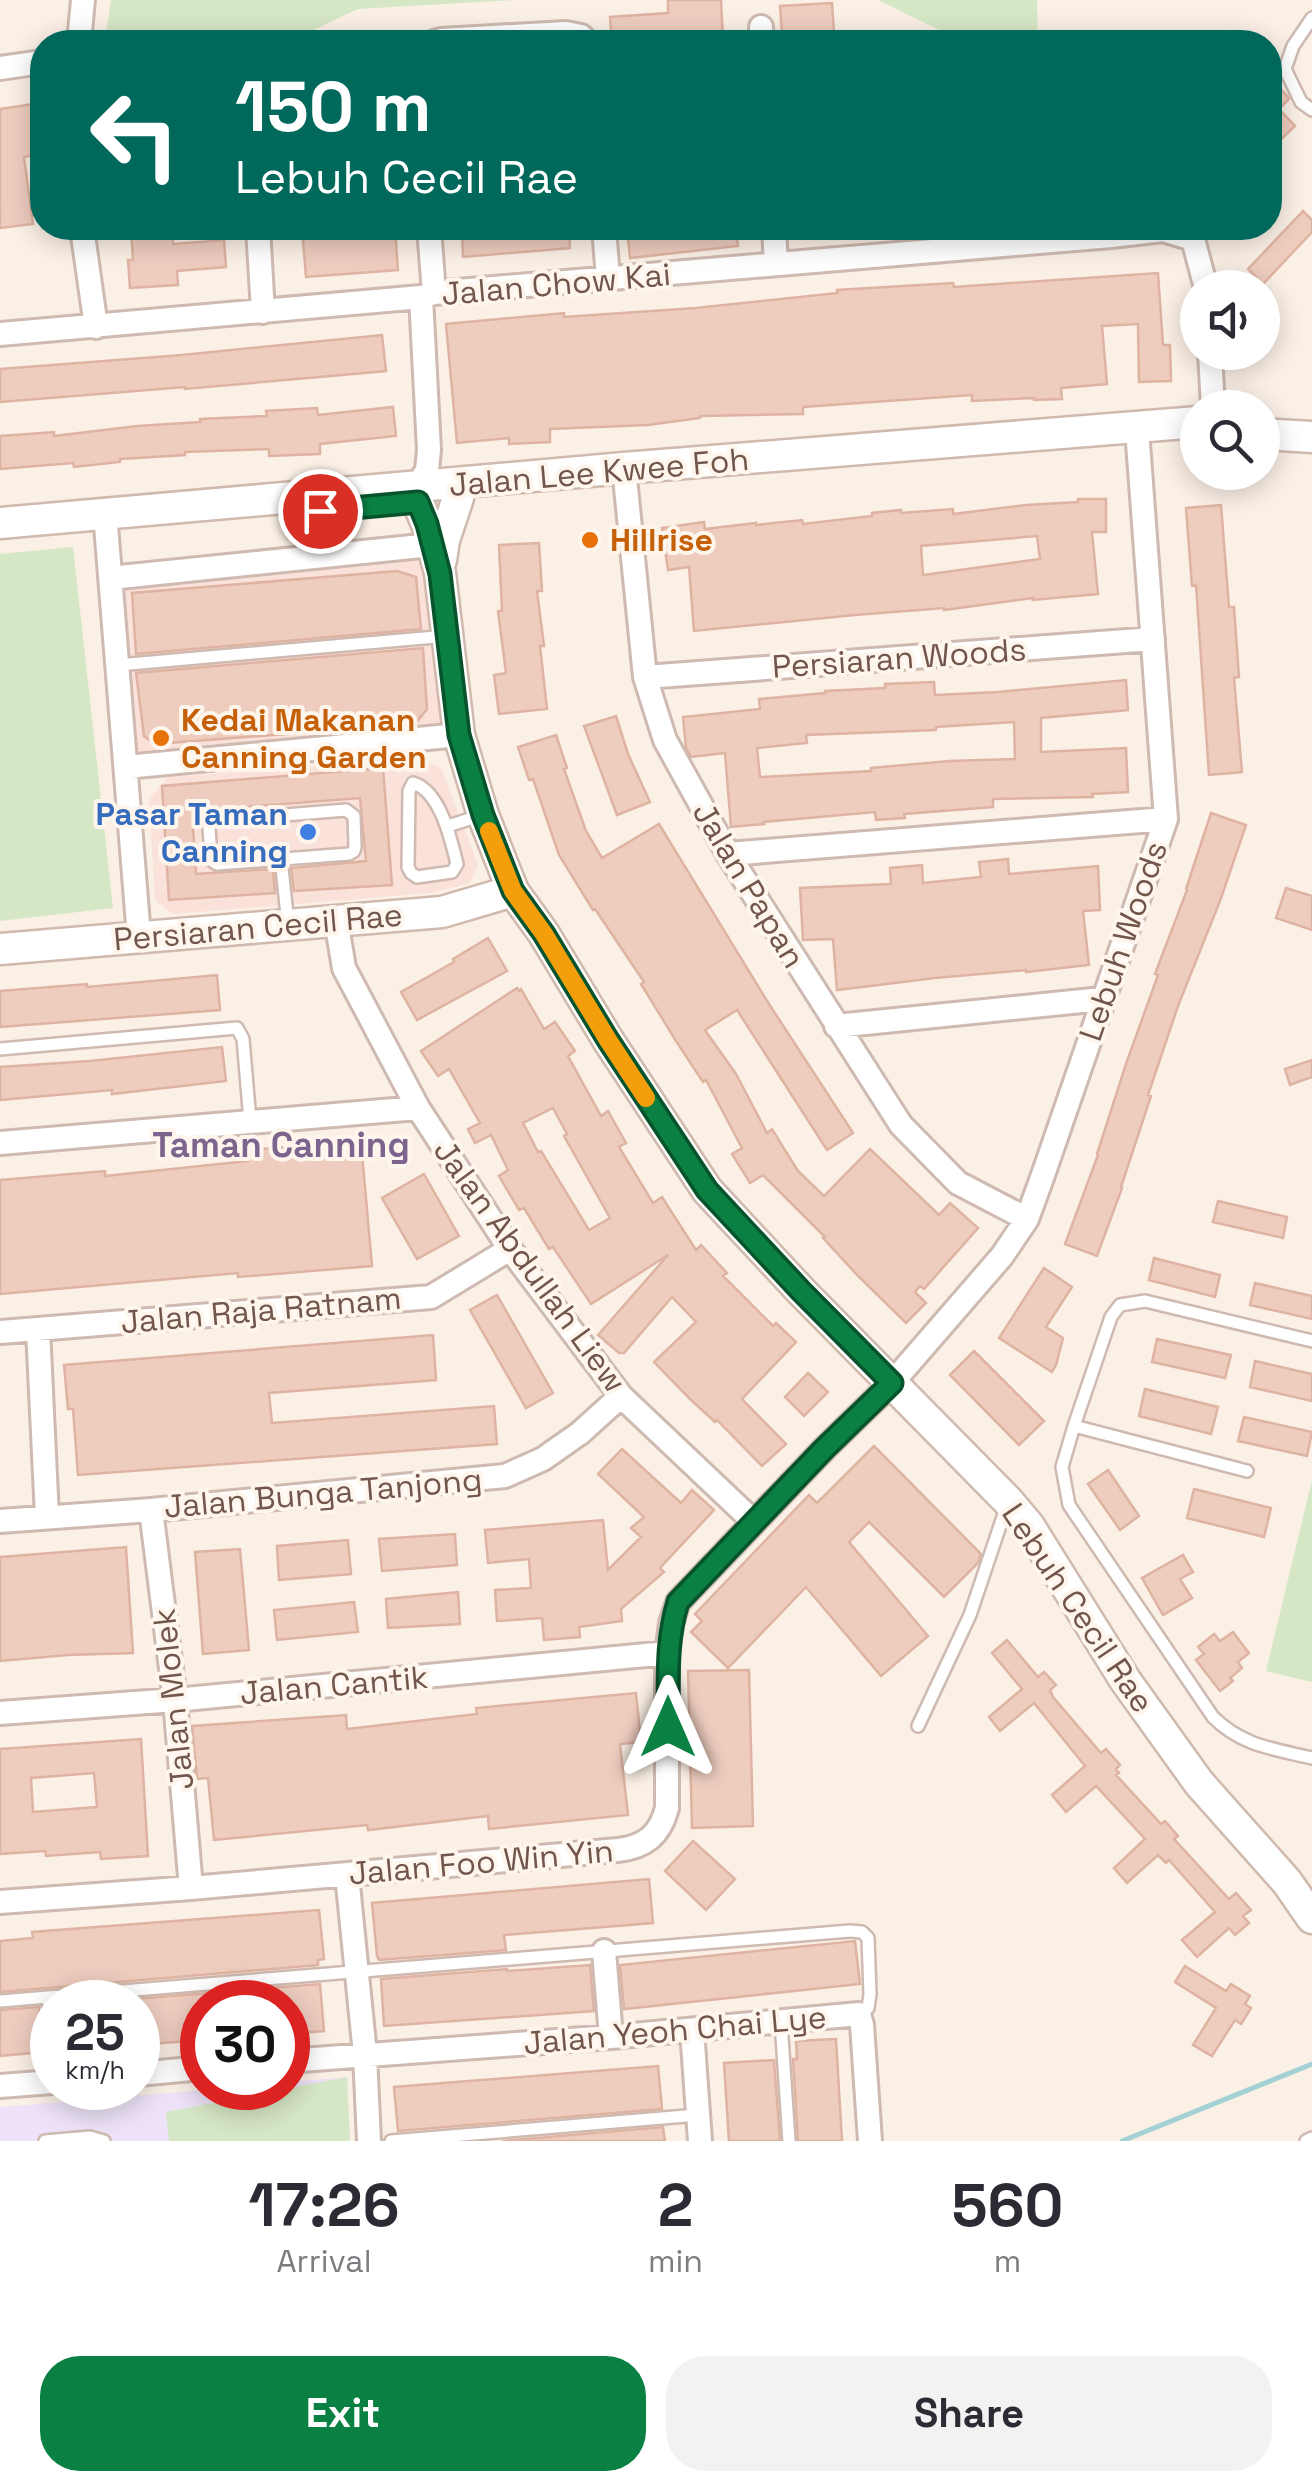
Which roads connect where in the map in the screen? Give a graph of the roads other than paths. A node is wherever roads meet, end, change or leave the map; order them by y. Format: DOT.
graph roads {
  1 [pos="83,0"];
  2 [pos="1312,18"];
  3 [pos="80,30"];
  4 [pos="30,64"];
  5 [pos="0,68"];
  6 [pos="1312,110"];
  7 [pos="84,240"];
  8 [pos="259,240"];
  9 [pos="430,240"];
  10 [pos="605,240"];
  11 [pos="775,240"];
  12 [pos="939,240"];
  13 [pos="1192,240"];
  14 [pos="776,264"];
  15 [pos="1201,270"];
  16 [pos="608,278"];
  17 [pos="428,295"];
  18 [pos="263,312"];
  19 [pos="96,327"];
  20 [pos="0,334"];
  21 [pos="1280,421"];
  22 [pos="1312,422"];
  23 [pos="1180,424"];
  24 [pos="1280,435"];
  25 [pos="1312,437"];
  26 [pos="1180,440"];
  27 [pos="1138,443"];
  28 [pos="429,450"];
  29 [pos="624,475"];
  30 [pos="457,491"];
  31 [pos="418,495"];
  32 [pos="106,521"];
  33 [pos="0,523"];
  34 [pos="0,538"];
  35 [pos="436,559"];
  36 [pos="110,578"];
  37 [pos="447,636"];
  38 [pos="1153,638"];
  39 [pos="117,665"];
  40 [pos="644,676"];
  41 [pos="459,735"];
  42 [pos="126,767"];
  43 [pos="483,815"];
  44 [pos="1166,820"];
  45 [pos="448,826"];
  46 [pos="728,854"];
  47 [pos="281,859"];
  48 [pos="513,891"];
  49 [pos="336,920"];
  50 [pos="288,924"];
  51 [pos="139,937"];
  52 [pos="0,948"];
  53 [pos="1102,999"];
  54 [pos="836,1026"];
  55 [pos="0,1049"];
  56 [pos="418,1108"];
  57 [pos="250,1121"];
  58 [pos="0,1143"];
  59 [pos="1027,1219"];
  60 [pos="510,1249"];
  61 [pos="38,1329"];
  62 [pos="0,1332"];
  63 [pos="1312,1341"];
  64 [pos="892,1383"];
  65 [pos="621,1396"];
  66 [pos="1074,1426"];
  67 [pos="1247,1471"];
  68 [pos="1008,1501"];
  69 [pos="151,1510"];
  70 [pos="47,1517"];
  71 [pos="0,1521"];
  72 [pos="754,1522"];
  73 [pos="667,1653"];
  74 [pos="176,1700"];
  75 [pos="0,1713"];
  76 [pos="918,1726"];
  77 [pos="1312,1758"];
  78 [pos="347,1875"];
  79 [pos="1287,1882"];
  80 [pos="191,1888"];
  81 [pos="1312,1900"];
  82 [pos="0,1902"];
  83 [pos="1312,1918"];
  84 [pos="604,1951"];
  85 [pos="356,1972"];
  86 [pos="160,1988"];
  87 [pos="30,1998"];
  88 [pos="0,2001"];
  89 [pos="859,2014"];
  90 [pos="780,2022"];
  91 [pos="692,2030"];
  92 [pos="612,2038"];
  93 [pos="364,2054"];
  94 [pos="310,2059"];
  95 [pos="30,2084"];
  96 [pos="0,2086"];
  97 [pos="698,2115"];
  98 [pos="45,2141"];
  99 [pos="104,2141"];
  100 [pos="369,2141"];
  101 [pos="391,2141"];
  102 [pos="700,2141"];
  103 [pos="789,2141"];
  104 [pos="870,2141"];
  1 -- 3 [label="street"];
  2 -- 6 [label="lane"];
  4 -- 5 [label="street"];
  7 -- 19 [label="street"];
  8 -- 18 [label="street"];
  9 -- 17 [label="street"];
  10 -- 16 [label="street"];
  11 -- 14 [label="street"];
  12 -- 14 [label="street, Jalan Chow Kai"];
  13 -- 15 [label="street, Jalan Chow Kai"];
  14 -- 16 [label="street, Jalan Chow Kai"];
  16 -- 17 [label="street, Jalan Chow Kai"];
  17 -- 18 [label="street, Jalan Chow Kai"];
  17 -- 28 [label="street"];
  18 -- 19 [label="street, Jalan Chow Kai"];
  19 -- 20 [label="street, Jalan Chow Kai"];
  21 -- 22 [label="street"];
  23 -- 29 [label="street, Jalan Lee Kwee Foh"];
  24 -- 25 [label="street"];
  26 -- 27 [label="street, Jalan Lee Kwee Foh"];
  27 -- 29 [label="street, Jalan Lee Kwee Foh"];
  27 -- 38 [label="street, Lebuh Woods"];
  28 -- 30 [label="street"];
  28 -- 31 [label="street"];
  29 -- 30 [label="street, Jalan Lee Kwee Foh"];
  29 -- 40 [label="street, Jalan Papan"];
  30 -- 31 [label="street, Jalan Lee Kwee Foh"];
  30 -- 35 [label="street, Lebuh Cecil Rae"];
  31 -- 32 [label="street, Jalan Lee Kwee Foh"];
  31 -- 35 [label="street, Lebuh Cecil Rae"];
  32 -- 33 [label="street, Jalan Lee Kwee Foh"];
  32 -- 34 [label="street, Jalan Lee Kwee Foh"];
  32 -- 36 [label="street"];
  35 -- 36 [label="street"];
  35 -- 37 [label="street, Lebuh Cecil Rae"];
  36 -- 39 [label="street"];
  37 -- 39 [label="lane"];
  37 -- 41 [label="street, Lebuh Cecil Rae"];
  38 -- 40 [label="street, Persiaran Woods"];
  38 -- 44 [label="street, Lebuh Woods"];
  39 -- 42 [label="street"];
  40 -- 46 [label="street, Jalan Papan"];
  41 -- 42 [label="street"];
  41 -- 43 [label="street, Lebuh Cecil Rae"];
  42 -- 51 [label="street"];
  43 -- 45 [label="lane"];
  43 -- 48 [label="street, Lebuh Cecil Rae"];
  44 -- 46 [label="street"];
  44 -- 53 [label="street, Lebuh Woods"];
  45 -- 45 [label="lane"];
  46 -- 54 [label="street, Jalan Papan"];
  47 -- 47 [label="lane"];
  47 -- 50 [label="lane"];
  48 -- 49 [label="street, Persiaran Cecil Rae"];
  48 -- 64 [label="street, Lebuh Cecil Rae"];
  49 -- 50 [label="street, Persiaran Cecil Rae"];
  49 -- 56 [label="street, Jalan Abdullah Liew"];
  50 -- 51 [label="street, Persiaran Cecil Rae"];
  51 -- 52 [label="street, Persiaran Cecil Rae"];
  53 -- 54 [label="street"];
  53 -- 59 [label="street, Lebuh Woods"];
  54 -- 59 [label="street, Jalan Papan"];
  55 -- 57 [label="lane"];
  56 -- 57 [label="street"];
  56 -- 60 [label="street, Jalan Abdullah Liew"];
  57 -- 58 [label="street"];
  59 -- 64 [label="street, Lebuh Woods"];
  60 -- 61 [label="street, Jalan Raja Ratnam"];
  60 -- 65 [label="street, Jalan Abdullah Liew"];
  61 -- 62 [label="street, Jalan Raja Ratnam"];
  61 -- 70 [label="street"];
  63 -- 66 [label="lane"];
  64 -- 68 [label="street, Lebuh Cecil Rae"];
  64 -- 72 [label="street, Jalan Foo Win Yin"];
  65 -- 69 [label="street, Jalan Bunga Tanjong"];
  65 -- 72 [label="street, Jalan Abdullah Liew"];
  66 -- 67 [label="lane"];
  66 -- 77 [label="lane"];
  68 -- 76 [label="lane"];
  68 -- 79 [label="street, Lebuh Cecil Rae"];
  69 -- 70 [label="street, Jalan Bunga Tanjong"];
  69 -- 74 [label="street, Jalan Molek"];
  70 -- 71 [label="street, Jalan Bunga Tanjong"];
  72 -- 73 [label="street, Jalan Foo Win Yin"];
  73 -- 74 [label="street, Jalan Cantik"];
  73 -- 78 [label="street, Jalan Foo Win Yin"];
  74 -- 75 [label="street, Jalan Cantik"];
  74 -- 80 [label="street, Jalan Molek"];
  78 -- 80 [label="street, Jalan Foo Win Yin"];
  78 -- 85 [label="street"];
  79 -- 81 [label="street, Lebuh Cecil Rae"];
  79 -- 83 [label="street, Lebuh Cecil Rae"];
  80 -- 82 [label="street, Jalan Foo Win Yin"];
  84 -- 85 [label="lane"];
  84 -- 89 [label="lane"];
  84 -- 92 [label="street"];
  85 -- 86 [label="lane"];
  85 -- 93 [label="street"];
  87 -- 88 [label="lane"];
  89 -- 90 [label="street, Jalan Yeoh Chai Lye"];
  89 -- 104 [label="street, Jalan Yeoh Chai Lye"];
  90 -- 91 [label="street, Jalan Yeoh Chai Lye"];
  90 -- 103 [label="lane"];
  91 -- 92 [label="street, Jalan Yeoh Chai Lye"];
  91 -- 97 [label="street"];
  92 -- 93 [label="street, Jalan Yeoh Chai Lye"];
  93 -- 94 [label="street, Jalan Yeoh Chai Lye"];
  93 -- 100 [label="street"];
  95 -- 96 [label="street"];
  97 -- 101 [label="lane"];
  97 -- 102 [label="street"];
  98 -- 99 [label="lane"];
}
